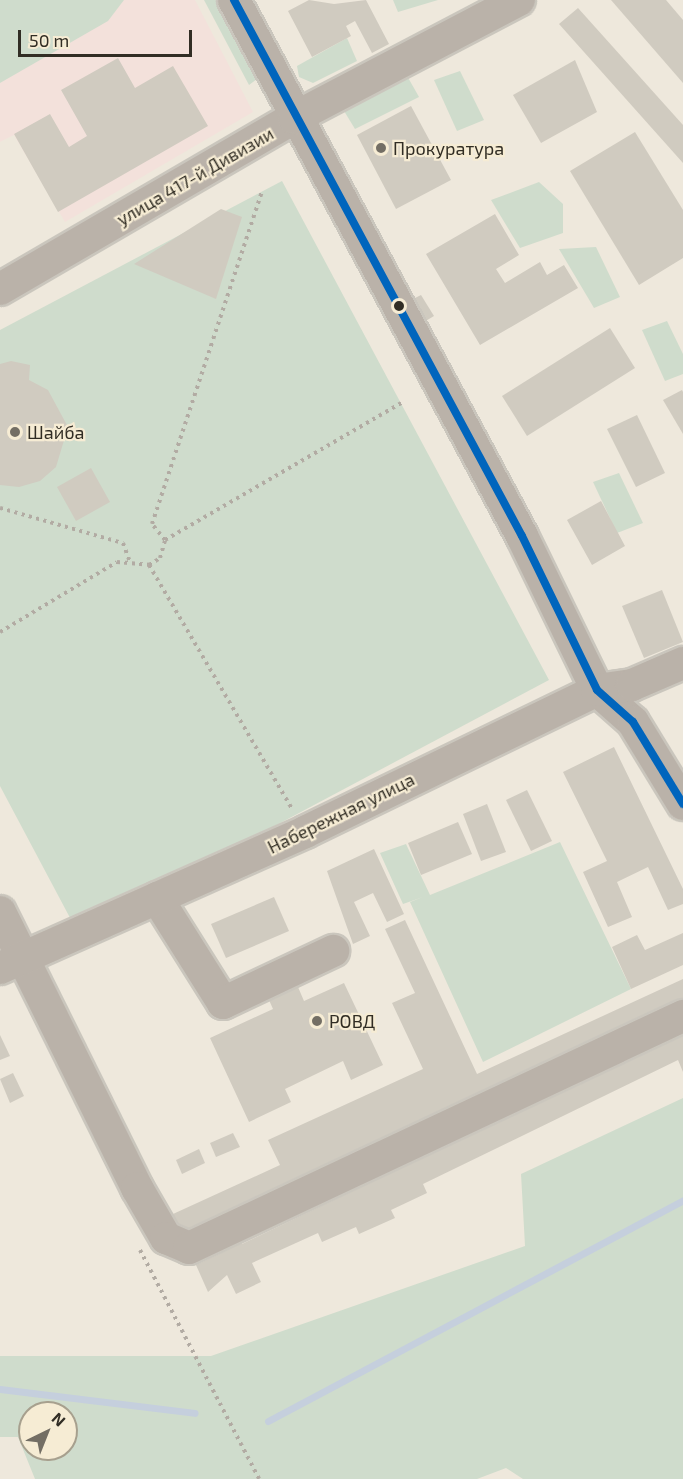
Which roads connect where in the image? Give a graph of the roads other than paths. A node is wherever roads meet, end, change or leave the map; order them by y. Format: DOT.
graph roads {
  1 [pos="234,0"];
  2 [pos="519,0"];
  3 [pos="294,118"];
  4 [pos="0,289"];
  5 [pos="683,663"];
  6 [pos="597,690"];
  7 [pos="683,804"];
  8 [pos="157,898"];
  9 [pos="0,912"];
  10 [pos="333,951"];
  11 [pos="12,963"];
  12 [pos="683,1016"];
  1 -- 3 [label="street"];
  2 -- 3 [label="street, улица 417-й Дивизии"];
  3 -- 4 [label="street, улица 417-й Дивизии"];
  3 -- 6 [label="street"];
  5 -- 6 [label="street, Набережная улица"];
  6 -- 7 [label="street"];
  6 -- 8 [label="street, Набережная улица"];
  8 -- 10 [label="street"];
  8 -- 11 [label="street, Набережная улица"];
  9 -- 11 [label="street"];
  11 -- 12 [label="street"];
}
